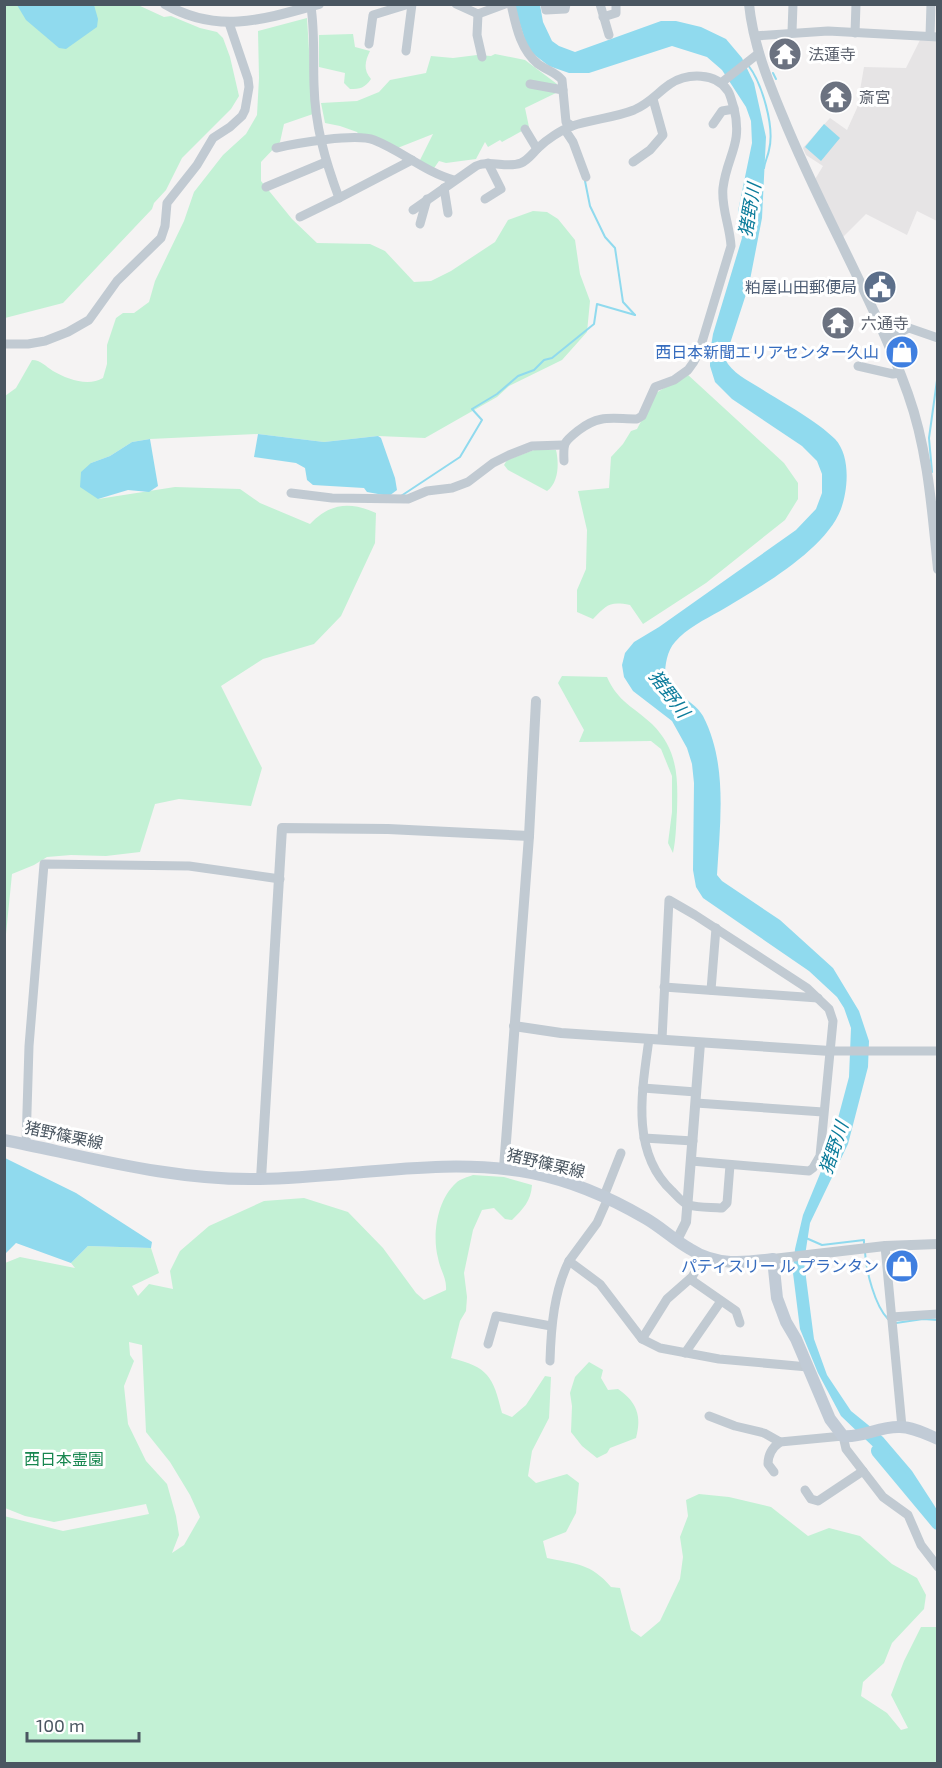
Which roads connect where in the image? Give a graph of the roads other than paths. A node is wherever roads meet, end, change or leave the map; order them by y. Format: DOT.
graph roads {
  1 [pos="165,4"];
  2 [pos="410,4"];
  3 [pos="456,4"];
  4 [pos="506,4"];
  5 [pos="511,4"];
  6 [pos="545,4"];
  7 [pos="566,4"];
  8 [pos="600,4"];
  9 [pos="616,4"];
  10 [pos="749,4"];
  11 [pos="793,4"];
  12 [pos="856,4"];
  13 [pos="931,4"];
  14 [pos="315,6"];
  15 [pos="478,14"];
  16 [pos="603,17"];
  17 [pos="229,23"];
  18 [pos="792,32"];
  19 [pos="855,33"];
  20 [pos="609,35"];
  21 [pos="755,36"];
  22 [pos="934,36"];
  23 [pos="369,44"];
  24 [pos="406,51"];
  25 [pos="759,53"];
  26 [pos="482,57"];
  27 [pos="723,81"];
  28 [pos="530,84"];
  29 [pos="563,90"];
  30 [pos="653,99"];
  31 [pos="734,109"];
  32 [pos="713,124"];
  33 [pos="569,128"];
  34 [pos="525,129"];
  35 [pos="320,142"];
  36 [pos="276,148"];
  37 [pos="537,149"];
  38 [pos="412,160"];
  39 [pos="326,162"];
  40 [pos="633,162"];
  41 [pos="488,163"];
  42 [pos="586,177"];
  43 [pos="454,180"];
  44 [pos="266,187"];
  45 [pos="444,188"];
  46 [pos="339,198"];
  47 [pos="427,199"];
  48 [pos="485,199"];
  49 [pos="413,210"];
  50 [pos="448,213"];
  51 [pos="300,217"];
  52 [pos="420,224"];
  53 [pos="938,338"];
  54 [pos="886,339"];
  55 [pos="4,344"];
  56 [pos="858,366"];
  57 [pos="900,373"];
  58 [pos="563,445"];
  59 [pos="564,461"];
  60 [pos="291,493"];
  61 [pos="938,569"];
  62 [pos="536,700"];
  63 [pos="529,837"];
  64 [pos="280,879"];
  65 [pos="716,928"];
  66 [pos="664,987"];
  67 [pos="711,990"];
  68 [pos="818,998"];
  69 [pos="514,1026"];
  70 [pos="649,1039"];
  71 [pos="662,1039"];
  72 [pos="700,1043"];
  73 [pos="938,1051"];
  74 [pos="836,1052"];
  75 [pos="643,1088"];
  76 [pos="696,1097"];
  77 [pos="823,1112"];
  78 [pos="644,1138"];
  79 [pos="4,1140"];
  80 [pos="693,1141"];
  81 [pos="26,1144"];
  82 [pos="621,1153"];
  83 [pos="691,1161"];
  84 [pos="730,1165"];
  85 [pos="504,1168"];
  86 [pos="261,1179"];
  87 [pos="606,1197"];
  88 [pos="687,1205"];
  89 [pos="677,1240"];
  90 [pos="938,1244"];
  91 [pos="885,1246"];
  92 [pos="704,1256"];
  93 [pos="773,1259"];
  94 [pos="569,1261"];
  95 [pos="690,1279"];
  96 [pos="721,1301"];
  97 [pos="938,1314"];
  98 [pos="891,1317"];
  99 [pos="740,1323"];
  100 [pos="551,1326"];
  101 [pos="642,1339"];
  102 [pos="489,1344"];
  103 [pos="685,1353"];
  104 [pos="550,1361"];
  105 [pos="808,1367"];
  106 [pos="709,1416"];
  107 [pos="902,1426"];
  108 [pos="847,1437"];
  109 [pos="938,1439"];
  110 [pos="780,1442"];
  111 [pos="774,1472"];
  112 [pos="863,1472"];
  113 [pos="805,1490"];
  114 [pos="938,1567"];
  1 -- 17 [label="street"];
  2 -- 23 [label="street"];
  2 -- 24 [label="street"];
  3 -- 15 [label="street"];
  4 -- 15 [label="street"];
  5 -- 29 [label="street"];
  6 -- 7 [label="street"];
  8 -- 16 [label="street"];
  9 -- 16 [label="street"];
  10 -- 21 [label="street"];
  11 -- 18 [label="street"];
  12 -- 19 [label="street"];
  13 -- 22 [label="street"];
  14 -- 17 [label="street"];
  14 -- 35 [label="street"];
  15 -- 26 [label="street"];
  16 -- 20 [label="street"];
  17 -- 55 [label="street"];
  18 -- 19 [label="street"];
  18 -- 21 [label="street"];
  19 -- 22 [label="street"];
  21 -- 25 [label="street"];
  25 -- 27 [label="street"];
  25 -- 54 [label="street"];
  27 -- 30 [label="street"];
  27 -- 31 [label="street"];
  28 -- 29 [label="street"];
  29 -- 33 [label="street"];
  30 -- 33 [label="street"];
  30 -- 40 [label="street"];
  31 -- 32 [label="street"];
  31 -- 58 [label="street"];
  33 -- 37 [label="street"];
  33 -- 42 [label="street"];
  34 -- 37 [label="street"];
  35 -- 36 [label="street"];
  35 -- 38 [label="street"];
  35 -- 39 [label="street"];
  37 -- 41 [label="street"];
  38 -- 43 [label="street"];
  38 -- 46 [label="street"];
  39 -- 44 [label="street"];
  39 -- 46 [label="street"];
  41 -- 43 [label="street"];
  41 -- 48 [label="street"];
  43 -- 45 [label="street"];
  45 -- 47 [label="street"];
  45 -- 50 [label="street"];
  46 -- 51 [label="street"];
  47 -- 49 [label="street"];
  47 -- 52 [label="street"];
  53 -- 54 [label="street"];
  54 -- 57 [label="street"];
  56 -- 57 [label="street"];
  57 -- 61 [label="street"];
  58 -- 59 [label="street"];
  58 -- 60 [label="street"];
  62 -- 63 [label="street"];
  63 -- 64 [label="street"];
  63 -- 69 [label="street"];
  64 -- 81 [label="street"];
  64 -- 86 [label="street"];
  65 -- 66 [label="street"];
  65 -- 67 [label="street"];
  65 -- 68 [label="street"];
  66 -- 67 [label="street"];
  66 -- 71 [label="street"];
  67 -- 68 [label="street"];
  68 -- 74 [label="street"];
  69 -- 70 [label="street"];
  69 -- 85 [label="street"];
  70 -- 71 [label="street"];
  70 -- 75 [label="street"];
  71 -- 72 [label="street"];
  72 -- 74 [label="street"];
  72 -- 76 [label="street"];
  73 -- 74 [label="street"];
  74 -- 77 [label="street"];
  75 -- 76 [label="street"];
  75 -- 78 [label="street"];
  76 -- 77 [label="street"];
  76 -- 80 [label="street"];
  77 -- 84 [label="street"];
  78 -- 80 [label="street"];
  78 -- 88 [label="street"];
  79 -- 81 [label="main road, 猪野篠栗線"];
  80 -- 83 [label="street"];
  81 -- 86 [label="main road, 猪野篠栗線"];
  82 -- 87 [label="street"];
  83 -- 84 [label="street"];
  83 -- 88 [label="street"];
  84 -- 88 [label="street"];
  85 -- 86 [label="main road, 猪野篠栗線"];
  85 -- 87 [label="main road, 猪野篠栗線"];
  87 -- 89 [label="main road, 猪野篠栗線"];
  87 -- 94 [label="street"];
  88 -- 89 [label="street"];
  89 -- 92 [label="main road, 猪野篠栗線"];
  90 -- 91 [label="street"];
  91 -- 93 [label="street"];
  91 -- 98 [label="street"];
  92 -- 93 [label="main road, 猪野篠栗線"];
  92 -- 95 [label="street"];
  93 -- 105 [label="main road"];
  94 -- 100 [label="street"];
  94 -- 101 [label="street"];
  95 -- 96 [label="street"];
  95 -- 101 [label="street"];
  96 -- 99 [label="street"];
  96 -- 103 [label="street"];
  97 -- 98 [label="street"];
  98 -- 107 [label="street"];
  100 -- 102 [label="street"];
  100 -- 104 [label="street"];
  101 -- 103 [label="street"];
  103 -- 105 [label="street"];
  105 -- 108 [label="main road"];
  106 -- 110 [label="street"];
  107 -- 108 [label="main road"];
  107 -- 109 [label="main road"];
  108 -- 110 [label="street"];
  108 -- 112 [label="street"];
  110 -- 111 [label="street"];
  112 -- 113 [label="street"];
  112 -- 114 [label="street"];
}
